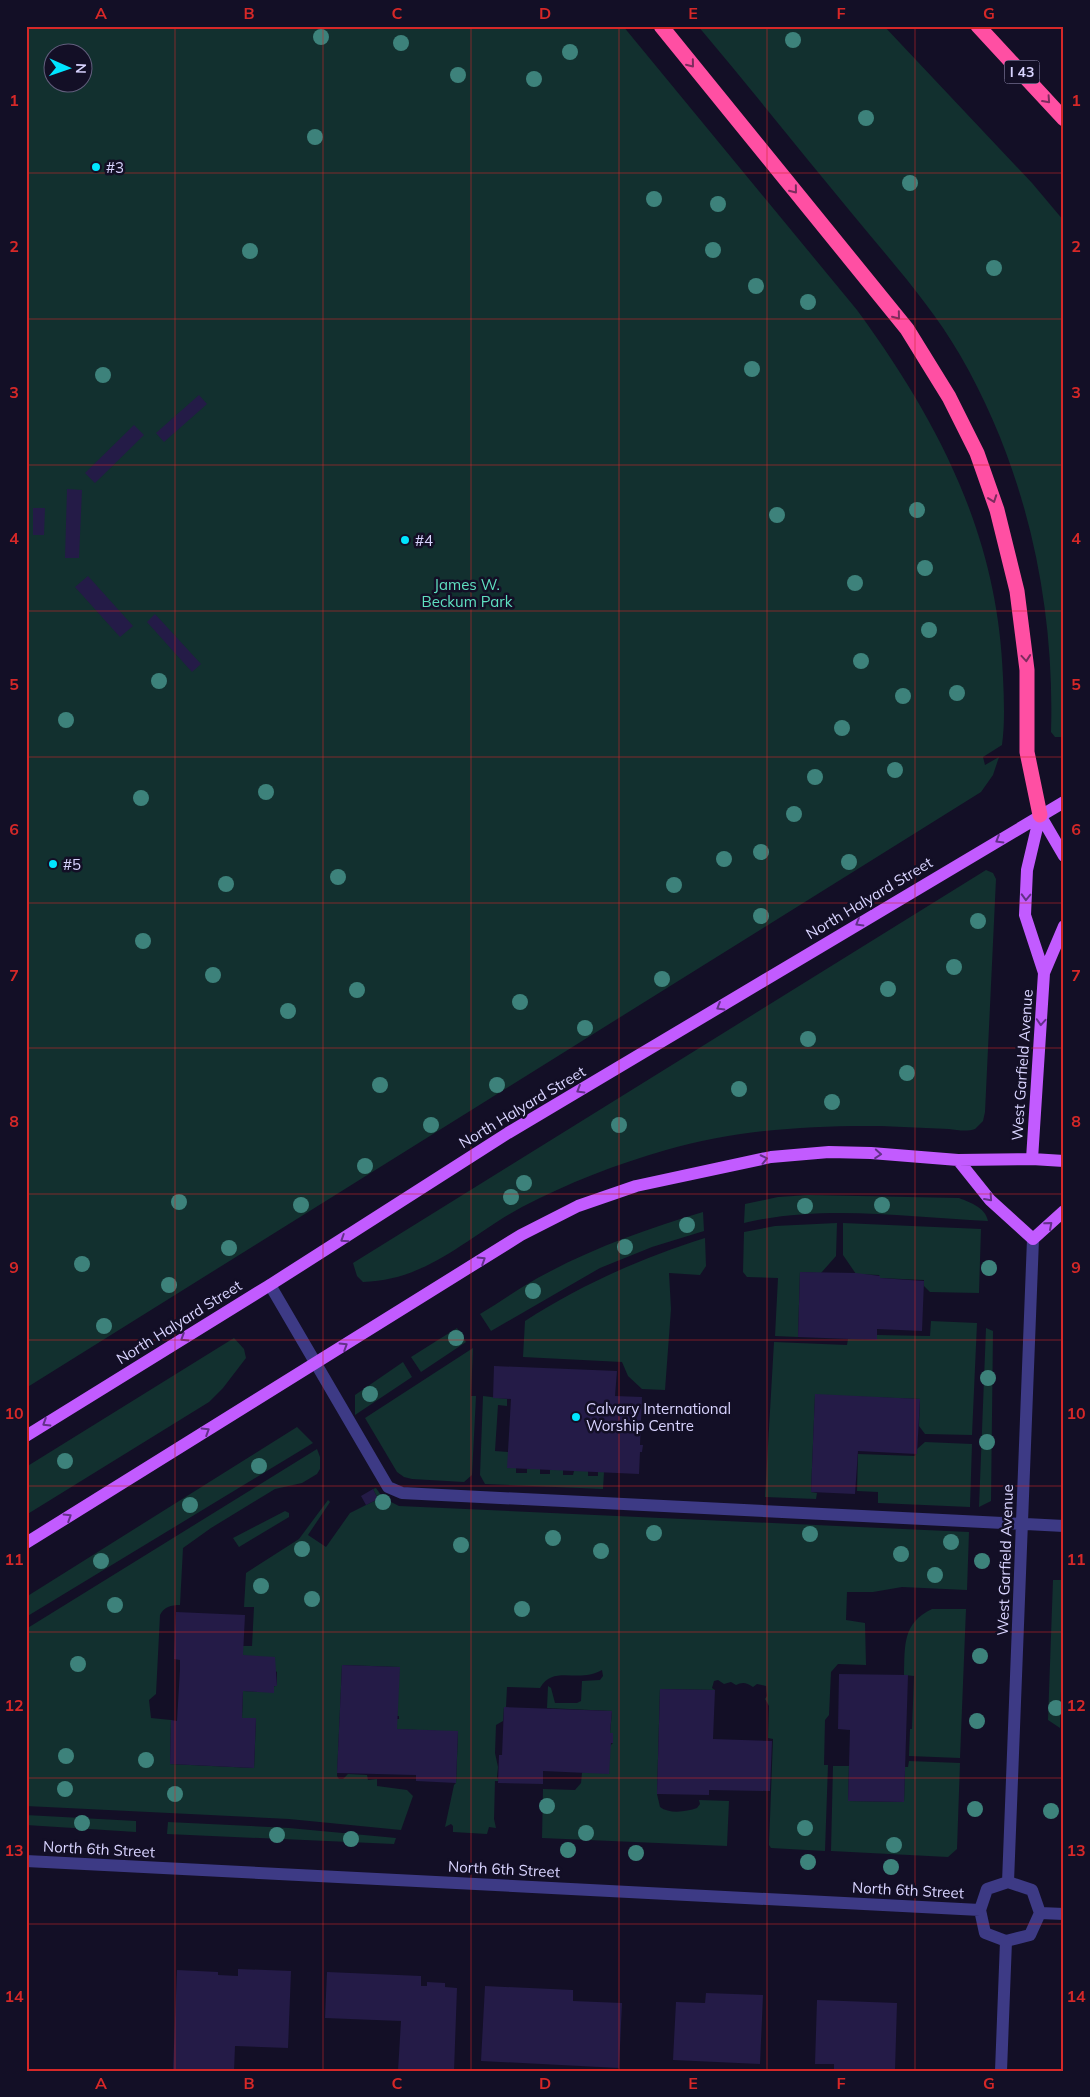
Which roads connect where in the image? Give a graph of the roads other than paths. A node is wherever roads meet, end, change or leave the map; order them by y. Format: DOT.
graph roads {
  1 [pos="661,26"];
  2 [pos="978,26"];
  3 [pos="1064,119"];
  4 [pos="1064,802"];
  5 [pos="1040,815"];
  6 [pos="1064,856"];
  7 [pos="1064,926"];
  8 [pos="1044,973"];
  9 [pos="1032,1159"];
  10 [pos="958,1160"];
  11 [pos="1064,1161"];
  12 [pos="1064,1211"];
  13 [pos="1033,1239"];
  14 [pos="270,1285"];
  15 [pos="315,1364"];
  16 [pos="26,1436"];
  17 [pos="1023,1524"];
  18 [pos="1064,1526"];
  19 [pos="26,1543"];
  20 [pos="26,1862"];
  21 [pos="1008,1882"];
  22 [pos="980,1910"];
  23 [pos="1040,1913"];
  24 [pos="1064,1914"];
  25 [pos="1006,1941"];
  26 [pos="1001,2071"];
  1 -- 5 [label="highway, one-way"];
  2 -- 3 [label="highway, I 43, one-way"];
  4 -- 5 [label="main road, North Halyard Street"];
  5 -- 6 [label="main road"];
  5 -- 8 [label="main road, West Garfield Avenue, one-way"];
  5 -- 14 [label="main road, North Halyard Street, one-way"];
  7 -- 8 [label="main road, West Garfield Avenue"];
  8 -- 9 [label="main road, West Garfield Avenue, one-way"];
  9 -- 10 [label="main road"];
  9 -- 11 [label="main road"];
  10 -- 13 [label="main road, one-way"];
  15 -- 10 [label="main road, one-way"];
  13 -- 12 [label="main road, one-way"];
  13 -- 17 [label="street, West Garfield Avenue"];
  14 -- 15 [label="street"];
  14 -- 16 [label="main road, North Halyard Street, one-way"];
  15 -- 17 [label="street"];
  19 -- 15 [label="main road, one-way"];
  17 -- 18 [label="street"];
  17 -- 21 [label="street, West Garfield Avenue"];
  20 -- 22 [label="street, North 6th Street"];
  21 -- 22 [label="street"];
  21 -- 23 [label="street"];
  22 -- 25 [label="street"];
  23 -- 24 [label="street"];
  23 -- 25 [label="street"];
  25 -- 26 [label="street"];
}
